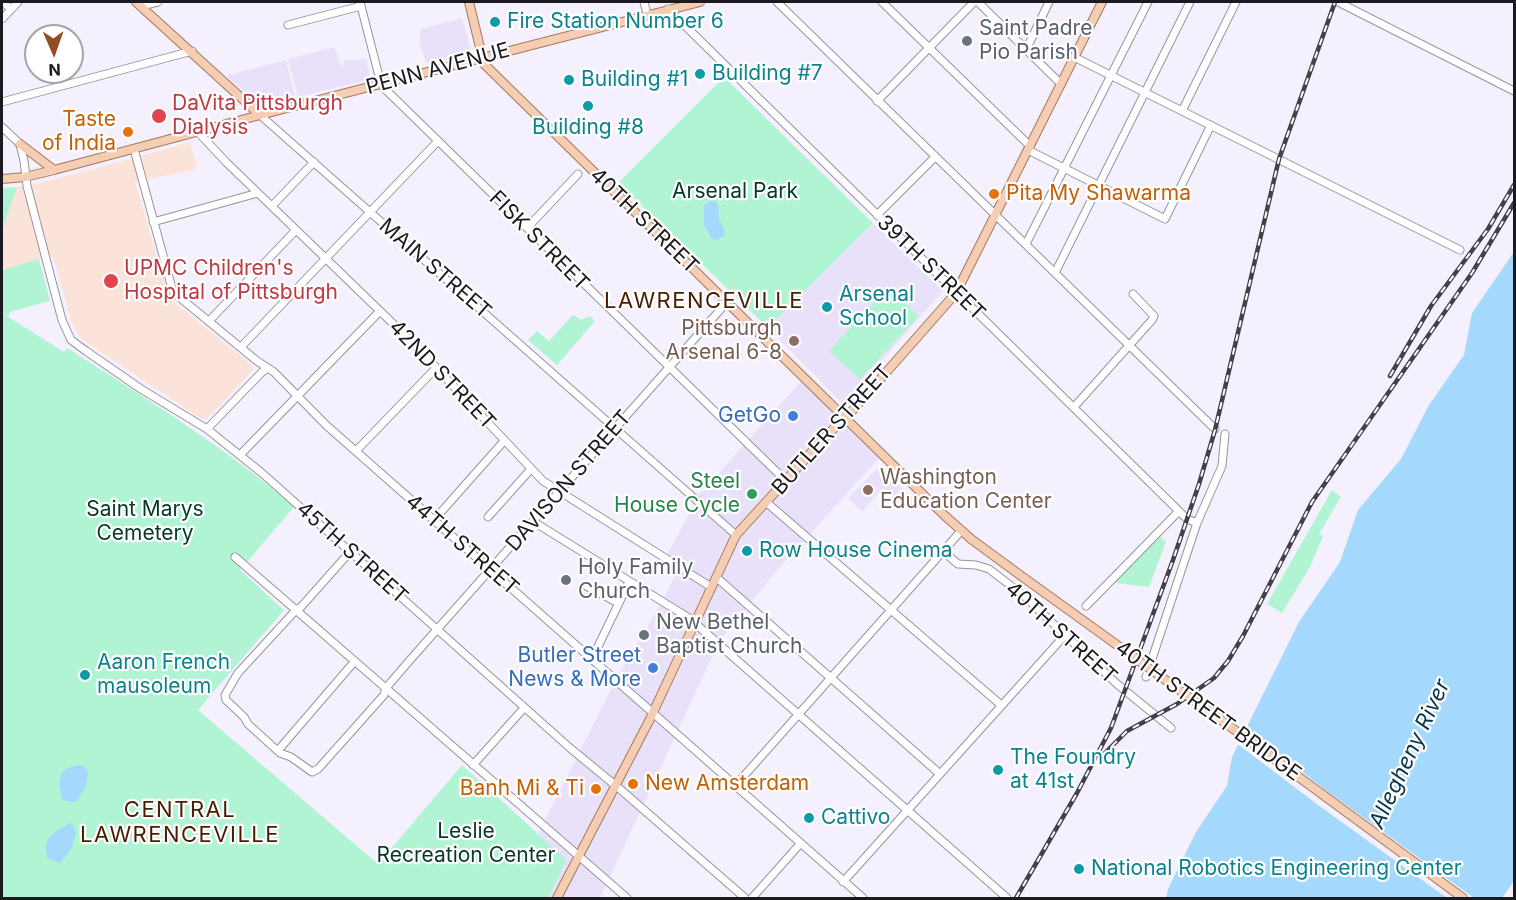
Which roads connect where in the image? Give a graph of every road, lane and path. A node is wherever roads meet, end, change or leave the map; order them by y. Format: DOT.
graph roads {
  1 [pos="3,2"];
  2 [pos="18,2"];
  3 [pos="158,2"];
  4 [pos="469,2"];
  5 [pos="644,2"];
  6 [pos="700,2"];
  7 [pos="777,2"];
  8 [pos="882,2"];
  9 [pos="976,2"];
  10 [pos="1049,2"];
  11 [pos="1102,2"];
  12 [pos="1148,2"];
  13 [pos="1190,2"];
  14 [pos="1236,2"];
  15 [pos="1338,2"];
  16 [pos="139,4"];
  17 [pos="360,4"];
  18 [pos="11,9"];
  19 [pos="668,9"];
  20 [pos="647,14"];
  21 [pos="2,19"];
  22 [pos="288,24"];
  23 [pos="929,48"];
  24 [pos="1026,50"];
  25 [pos="192,51"];
  26 [pos="482,57"];
  27 [pos="1074,57"];
  28 [pos="1110,76"];
  29 [pos="381,84"];
  30 [pos="1061,84"];
  31 [pos="1515,91"];
  32 [pos="1144,93"];
  33 [pos="877,100"];
  34 [pos="2,102"];
  35 [pos="1182,111"];
  36 [pos="260,115"];
  37 [pos="1211,125"];
  38 [pos="2,127"];
  39 [pos="197,131"];
  40 [pos="438,141"];
  41 [pos="20,144"];
  42 [pos="134,148"];
  43 [pos="1029,148"];
  44 [pos="936,157"];
  45 [pos="314,162"];
  46 [pos="1064,168"];
  47 [pos="54,170"];
  48 [pos="578,174"];
  49 [pos="25,177"];
  50 [pos="2,179"];
  51 [pos="1099,185"];
  52 [pos="258,193"];
  53 [pos="272,206"];
  54 [pos="371,212"];
  55 [pos="877,215"];
  56 [pos="996,215"];
  57 [pos="153,222"];
  58 [pos="527,228"];
  59 [pos="296,230"];
  60 [pos="1026,244"];
  61 [pos="1460,249"];
  62 [pos="325,258"];
  63 [pos="1055,273"];
  64 [pos="956,293"];
  65 [pos="1133,294"];
  66 [pos="727,302"];
  67 [pos="380,311"];
  68 [pos="209,321"];
  69 [pos="1129,346"];
  70 [pos="241,347"];
  71 [pos="268,368"];
  72 [pos="436,368"];
  73 [pos="669,368"];
  74 [pos="297,397"];
  75 [pos="1074,407"];
  76 [pos="844,418"];
  77 [pos="615,428"];
  78 [pos="207,429"];
  79 [pos="1215,429"];
  80 [pos="1225,434"];
  81 [pos="504,441"];
  82 [pos="356,451"];
  83 [pos="240,455"];
  84 [pos="531,469"];
  85 [pos="785,480"];
  86 [pos="560,492"];
  87 [pos="766,502"];
  88 [pos="1179,512"];
  89 [pos="488,518"];
  90 [pos="434,520"];
  91 [pos="534,522"];
  92 [pos="1197,523"];
  93 [pos="953,524"];
  94 [pos="961,531"];
  95 [pos="736,535"];
  96 [pos="944,552"];
  97 [pos="349,553"];
  98 [pos="235,557"];
  99 [pos="491,570"];
  100 [pos="716,578"];
  101 [pos="629,582"];
  102 [pos="586,586"];
  103 [pos="711,587"];
  104 [pos="618,603"];
  105 [pos="1086,606"];
  106 [pos="891,609"];
  107 [pos="296,610"];
  108 [pos="694,623"];
  109 [pos="438,631"];
  110 [pos="1066,634"];
  111 [pos="592,659"];
  112 [pos="354,662"];
  113 [pos="1146,676"];
  114 [pos="831,677"];
  115 [pos="386,688"];
  116 [pos="1001,705"];
  117 [pos="524,708"];
  118 [pos="652,714"];
  119 [pos="798,715"];
  120 [pos="1171,728"];
  121 [pos="281,747"];
  122 [pos="473,765"];
  123 [pos="940,774"];
  124 [pos="615,786"];
  125 [pos="735,786"];
  126 [pos="906,811"];
  127 [pos="800,844"];
  128 [pos="579,858"];
  129 [pos="843,882"];
  130 [pos="558,898"];
  131 [pos="627,898"];
  132 [pos="745,898"];
  133 [pos="752,898"];
  134 [pos="863,898"];
  135 [pos="1007,898"];
  136 [pos="1463,898"];
  1 -- 18 [label="street"];
  2 -- 18 [label="street"];
  3 -- 16 [label="street"];
  4 -- 26 [label="main road, 40TH STREET"];
  5 -- 20 [label="street"];
  6 -- 19 [label="main road, PENN AVENUE"];
  7 -- 33 [label="street"];
  8 -- 23 [label="street"];
  9 -- 23 [label="street"];
  9 -- 24 [label="street"];
  10 -- 24 [label="street"];
  11 -- 27 [label="main road, BUTLER STREET"];
  12 -- 28 [label="street"];
  13 -- 32 [label="street"];
  14 -- 35 [label="street"];
  15 -- 31 [label="street"];
  16 -- 25 [label="main road, MAIN STREET"];
  17 -- 22 [label="street"];
  17 -- 29 [label="street"];
  18 -- 21 [label="street"];
  19 -- 20 [label="main road, PENN AVENUE"];
  19 -- 55 [label="street, 39TH STREET"];
  20 -- 26 [label="main road, PENN AVENUE"];
  23 -- 33 [label="street"];
  23 -- 43 [label="street"];
  24 -- 30 [label="street"];
  25 -- 34 [label="street"];
  25 -- 36 [label="main road, MAIN STREET"];
  26 -- 29 [label="main road, PENN AVENUE"];
  26 -- 66 [label="main road, 40TH STREET"];
  27 -- 28 [label="street"];
  27 -- 30 [label="main road, BUTLER STREET"];
  28 -- 32 [label="street"];
  28 -- 46 [label="street"];
  29 -- 36 [label="main road, PENN AVENUE"];
  29 -- 40 [label="street, FISK STREET"];
  30 -- 43 [label="main road, BUTLER STREET"];
  32 -- 35 [label="street"];
  32 -- 51 [label="street"];
  33 -- 44 [label="street"];
  35 -- 37 [label="street"];
  36 -- 39 [label="main road, PENN AVENUE"];
  36 -- 45 [label="street, MAIN STREET"];
  37 -- 51 [label="street"];
  37 -- 61 [label="street"];
  38 -- 41 [label="street"];
  39 -- 42 [label="main road, PENN AVENUE"];
  39 -- 52 [label="street, 42ND STREET"];
  40 -- 54 [label="street"];
  40 -- 58 [label="street, FISK STREET"];
  41 -- 47 [label="main road"];
  41 -- 49 [label="street, 45TH STREET"];
  42 -- 47 [label="main road, PENN AVENUE"];
  42 -- 57 [label="street, 44TH STREET"];
  43 -- 46 [label="street"];
  43 -- 56 [label="main road, BUTLER STREET"];
  44 -- 55 [label="street"];
  44 -- 56 [label="street"];
  45 -- 53 [label="street"];
  45 -- 54 [label="street, MAIN STREET"];
  46 -- 51 [label="street"];
  46 -- 60 [label="street"];
  47 -- 49 [label="main road, PENN AVENUE"];
  48 -- 58 [label="street"];
  49 -- 50 [label="main road, PENN AVENUE"];
  49 -- 78 [label="street, 45TH STREET"];
  51 -- 63 [label="street"];
  52 -- 53 [label="street, 42ND STREET"];
  52 -- 57 [label="street"];
  53 -- 59 [label="street, 42ND STREET"];
  54 -- 62 [label="street"];
  54 -- 77 [label="street, MAIN STREET"];
  55 -- 64 [label="street, 39TH STREET"];
  56 -- 60 [label="street"];
  56 -- 64 [label="main road, BUTLER STREET"];
  57 -- 68 [label="street, 44TH STREET"];
  58 -- 73 [label="street, FISK STREET"];
  59 -- 62 [label="street, 42ND STREET"];
  59 -- 68 [label="street"];
  60 -- 63 [label="street"];
  62 -- 67 [label="street, 42ND STREET"];
  62 -- 70 [label="street"];
  63 -- 69 [label="street"];
  64 -- 75 [label="street, 39TH STREET"];
  64 -- 76 [label="main road, BUTLER STREET"];
  65 -- 69 [label="street"];
  66 -- 73 [label="street, DAVISON STREET"];
  66 -- 76 [label="main road, 40TH STREET"];
  67 -- 72 [label="street, 42ND STREET"];
  67 -- 74 [label="street"];
  68 -- 70 [label="street, 44TH STREET"];
  69 -- 75 [label="street"];
  69 -- 79 [label="street"];
  70 -- 71 [label="street, 44TH STREET"];
  71 -- 74 [label="street, 44TH STREET"];
  71 -- 78 [label="street"];
  72 -- 81 [label="street, 42ND STREET"];
  72 -- 82 [label="street"];
  73 -- 77 [label="street, DAVISON STREET"];
  73 -- 85 [label="street, FISK STREET"];
  74 -- 82 [label="street, 44TH STREET"];
  74 -- 83 [label="street"];
  75 -- 88 [label="street, 39TH STREET"];
  76 -- 85 [label="main road, BUTLER STREET"];
  76 -- 93 [label="main road, 40TH STREET"];
  77 -- 86 [label="street, DAVISON STREET"];
  77 -- 95 [label="street, MAIN STREET"];
  78 -- 83 [label="street, 45TH STREET"];
  80 -- 92 [label="street"];
  81 -- 84 [label="street, 42ND STREET"];
  81 -- 90 [label="street"];
  82 -- 90 [label="street, 44TH STREET"];
  83 -- 97 [label="street, 45TH STREET"];
  84 -- 86 [label="street, 42ND STREET"];
  84 -- 89 [label="street"];
  85 -- 87 [label="main road, BUTLER STREET"];
  86 -- 91 [label="street, DAVISON STREET"];
  86 -- 103 [label="street, 42ND STREET"];
  87 -- 95 [label="main road, BUTLER STREET"];
  87 -- 106 [label="street"];
  88 -- 92 [label="street, 39TH STREET"];
  88 -- 105 [label="street"];
  90 -- 99 [label="street, 44TH STREET"];
  91 -- 99 [label="street, DAVISON STREET"];
  91 -- 101 [label="street"];
  92 -- 113 [label="street"];
  93 -- 94 [label="main road, 40TH STREET BRIDGE"];
  94 -- 96 [label="street"];
  94 -- 136 [label="main road, 40TH STREET BRIDGE, bridge"];
  95 -- 100 [label="main road, BUTLER STREET"];
  96 -- 106 [label="street"];
  96 -- 110 [label="street, 40TH STREET"];
  97 -- 107 [label="street"];
  97 -- 109 [label="street, 45TH STREET"];
  98 -- 107 [label="street"];
  99 -- 109 [label="street, DAVISON STREET"];
  99 -- 111 [label="street, 44TH STREET"];
  100 -- 103 [label="main road, BUTLER STREET"];
  100 -- 114 [label="street"];
  101 -- 104 [label="street"];
  101 -- 108 [label="street"];
  102 -- 104 [label="street"];
  103 -- 108 [label="main road, BUTLER STREET"];
  104 -- 111 [label="street"];
  106 -- 114 [label="street"];
  106 -- 116 [label="street"];
  107 -- 112 [label="street"];
  107 -- 115 [label="street, DAVISON STREET"];
  108 -- 118 [label="main road, BUTLER STREET"];
  108 -- 119 [label="street"];
  109 -- 115 [label="street, DAVISON STREET"];
  109 -- 117 [label="street, 45TH STREET"];
  110 -- 116 [label="street"];
  110 -- 120 [label="street, 40TH STREET"];
  111 -- 118 [label="street, 44TH STREET"];
  112 -- 115 [label="street"];
  112 -- 121 [label="street"];
  114 -- 119 [label="street"];
  114 -- 123 [label="street"];
  115 -- 122 [label="street"];
  116 -- 123 [label="street"];
  117 -- 122 [label="street"];
  117 -- 124 [label="street, 45TH STREET"];
  118 -- 124 [label="main road, BUTLER STREET"];
  118 -- 125 [label="street, 44TH STREET"];
  119 -- 125 [label="street"];
  119 -- 126 [label="street"];
  122 -- 128 [label="street"];
  123 -- 126 [label="street"];
  124 -- 128 [label="main road, BUTLER STREET"];
  124 -- 132 [label="street, 45TH STREET"];
  125 -- 127 [label="street, 44TH STREET"];
  126 -- 129 [label="street"];
  126 -- 135 [label="street"];
  127 -- 129 [label="street, 44TH STREET"];
  127 -- 133 [label="street"];
  128 -- 130 [label="main road, BUTLER STREET"];
  128 -- 131 [label="street"];
  129 -- 134 [label="street, 44TH STREET"];
}
